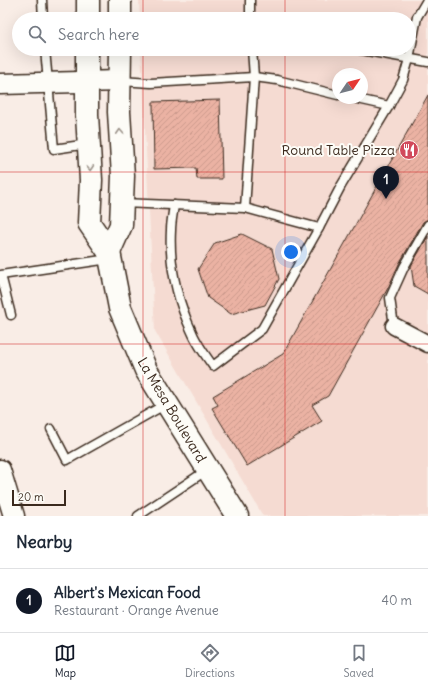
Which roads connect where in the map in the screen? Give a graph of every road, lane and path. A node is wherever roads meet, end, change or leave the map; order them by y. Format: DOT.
graph roads {
  1 [pos="42,0"];
  2 [pos="88,0"];
  3 [pos="120,0"];
  4 [pos="250,0"];
  5 [pos="427,0"];
  6 [pos="43,12"];
  7 [pos="88,12"];
  8 [pos="120,12"];
  9 [pos="250,12"];
  10 [pos="416,22"];
  11 [pos="46,56"];
  12 [pos="88,56"];
  13 [pos="120,56"];
  14 [pos="252,56"];
  15 [pos="393,56"];
  16 [pos="410,56"];
  17 [pos="409,59"];
  18 [pos="428,62"];
  19 [pos="254,77"];
  20 [pos="120,81"];
  21 [pos="87,82"];
  22 [pos="48,83"];
  23 [pos="0,84"];
  24 [pos="332,93"];
  25 [pos="368,101"];
  26 [pos="389,106"];
  27 [pos="88,144"];
  28 [pos="122,203"];
  29 [pos="174,205"];
  30 [pos="245,208"];
  31 [pos="428,225"];
  32 [pos="319,228"];
  33 [pos="109,255"];
  34 [pos="11,315"];
  35 [pos="394,326"];
  36 [pos="428,344"];
  37 [pos="166,404"];
  38 [pos="51,429"];
  39 [pos="0,470"];
  40 [pos="208,470"];
  41 [pos="14,516"];
  42 [pos="138,516"];
  43 [pos="237,516"];
  1 -- 6 [label="lane"];
  2 -- 7 [label="main road"];
  3 -- 8 [label="main road"];
  4 -- 9 [label="lane"];
  5 -- 10 [label="lane"];
  11 -- 22 [label="lane"];
  12 -- 21 [label="main road, La Mesa Boulevard"];
  13 -- 20 [label="main road"];
  14 -- 19 [label="lane"];
  15 -- 17 [label="lane"];
  16 -- 17 [label="lane"];
  17 -- 18 [label="lane"];
  17 -- 26 [label="lane"];
  19 -- 20 [label="lane"];
  19 -- 24 [label="lane"];
  19 -- 30 [label="lane"];
  20 -- 21 [label="street"];
  28 -- 20 [label="main road, one-way"];
  21 -- 22 [label="street"];
  21 -- 27 [label="main road, La Mesa Boulevard"];
  22 -- 23 [label="street"];
  22 -- 27 [label="lane"];
  25 -- 26 [label="lane"];
  26 -- 32 [label="lane"];
  27 -- 33 [label="main road, La Mesa Boulevard, one-way"];
  28 -- 29 [label="lane"];
  28 -- 33 [label="main road"];
  29 -- 30 [label="lane"];
  29 -- 32 [label="lane"];
  30 -- 32 [label="lane"];
  31 -- 35 [label="lane"];
  33 -- 34 [label="lane"];
  33 -- 37 [label="main road, La Mesa Boulevard"];
  35 -- 36 [label="street"];
  37 -- 38 [label="lane"];
  37 -- 40 [label="main road, La Mesa Boulevard"];
  39 -- 41 [label="street"];
  40 -- 42 [label="lane"];
  40 -- 43 [label="main road, La Mesa Boulevard"];
}
